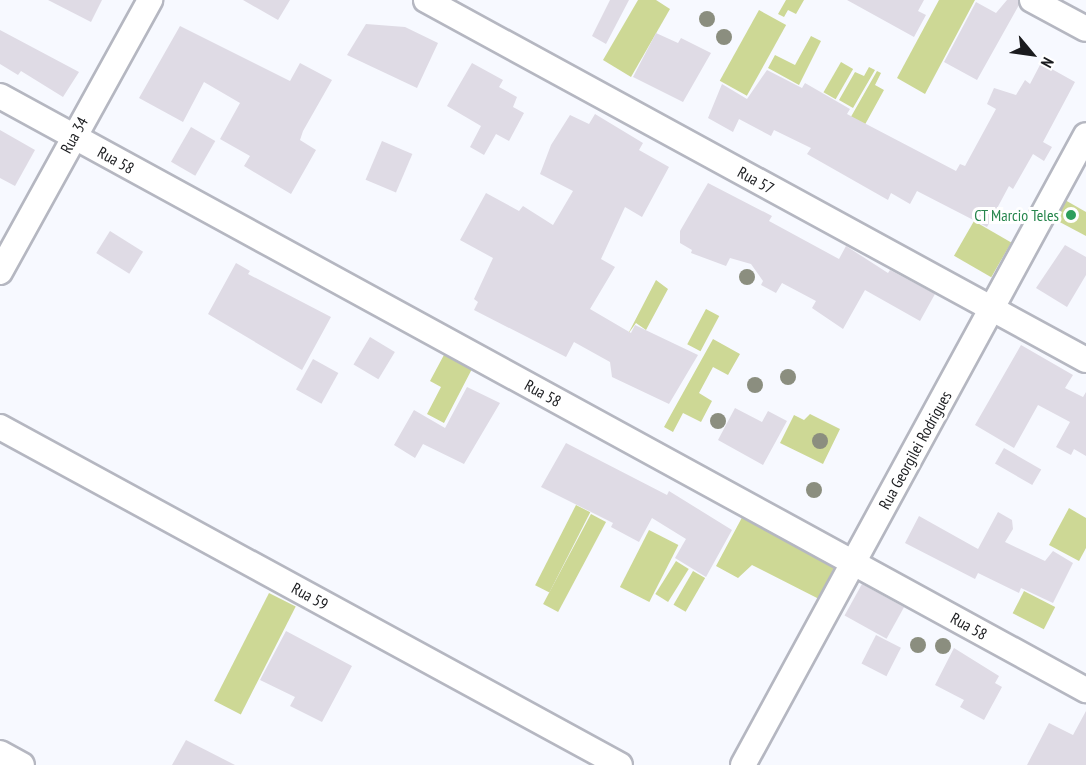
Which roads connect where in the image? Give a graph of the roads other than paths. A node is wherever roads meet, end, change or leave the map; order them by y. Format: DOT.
graph roads {
  1 [pos="150,0"];
  2 [pos="426,0"];
  3 [pos="1032,0"];
  4 [pos="1086,29"];
  5 [pos="0,96"];
  6 [pos="1086,135"];
  7 [pos="75,138"];
  8 [pos="0,272"];
  9 [pos="992,309"];
  10 [pos="1086,360"];
  11 [pos="0,427"];
  12 [pos="853,563"];
  13 [pos="1086,690"];
  14 [pos="0,753"];
  15 [pos="22,765"];
  16 [pos="620,765"];
  17 [pos="743,765"];
  1 -- 7 [label="street, Rua 34"];
  2 -- 9 [label="street, Rua 57"];
  3 -- 4 [label="street"];
  5 -- 7 [label="street, Rua 58"];
  6 -- 9 [label="street, Rua Georgilei Rodrigues"];
  7 -- 8 [label="street, Rua 34"];
  7 -- 12 [label="street, Rua 58"];
  9 -- 10 [label="street, Rua 57"];
  9 -- 12 [label="street, Rua Georgilei Rodrigues"];
  11 -- 16 [label="street, Rua 59"];
  12 -- 13 [label="street, Rua 58"];
  12 -- 17 [label="street, Rua Georgilei Rodrigues"];
  14 -- 15 [label="street"];
}
